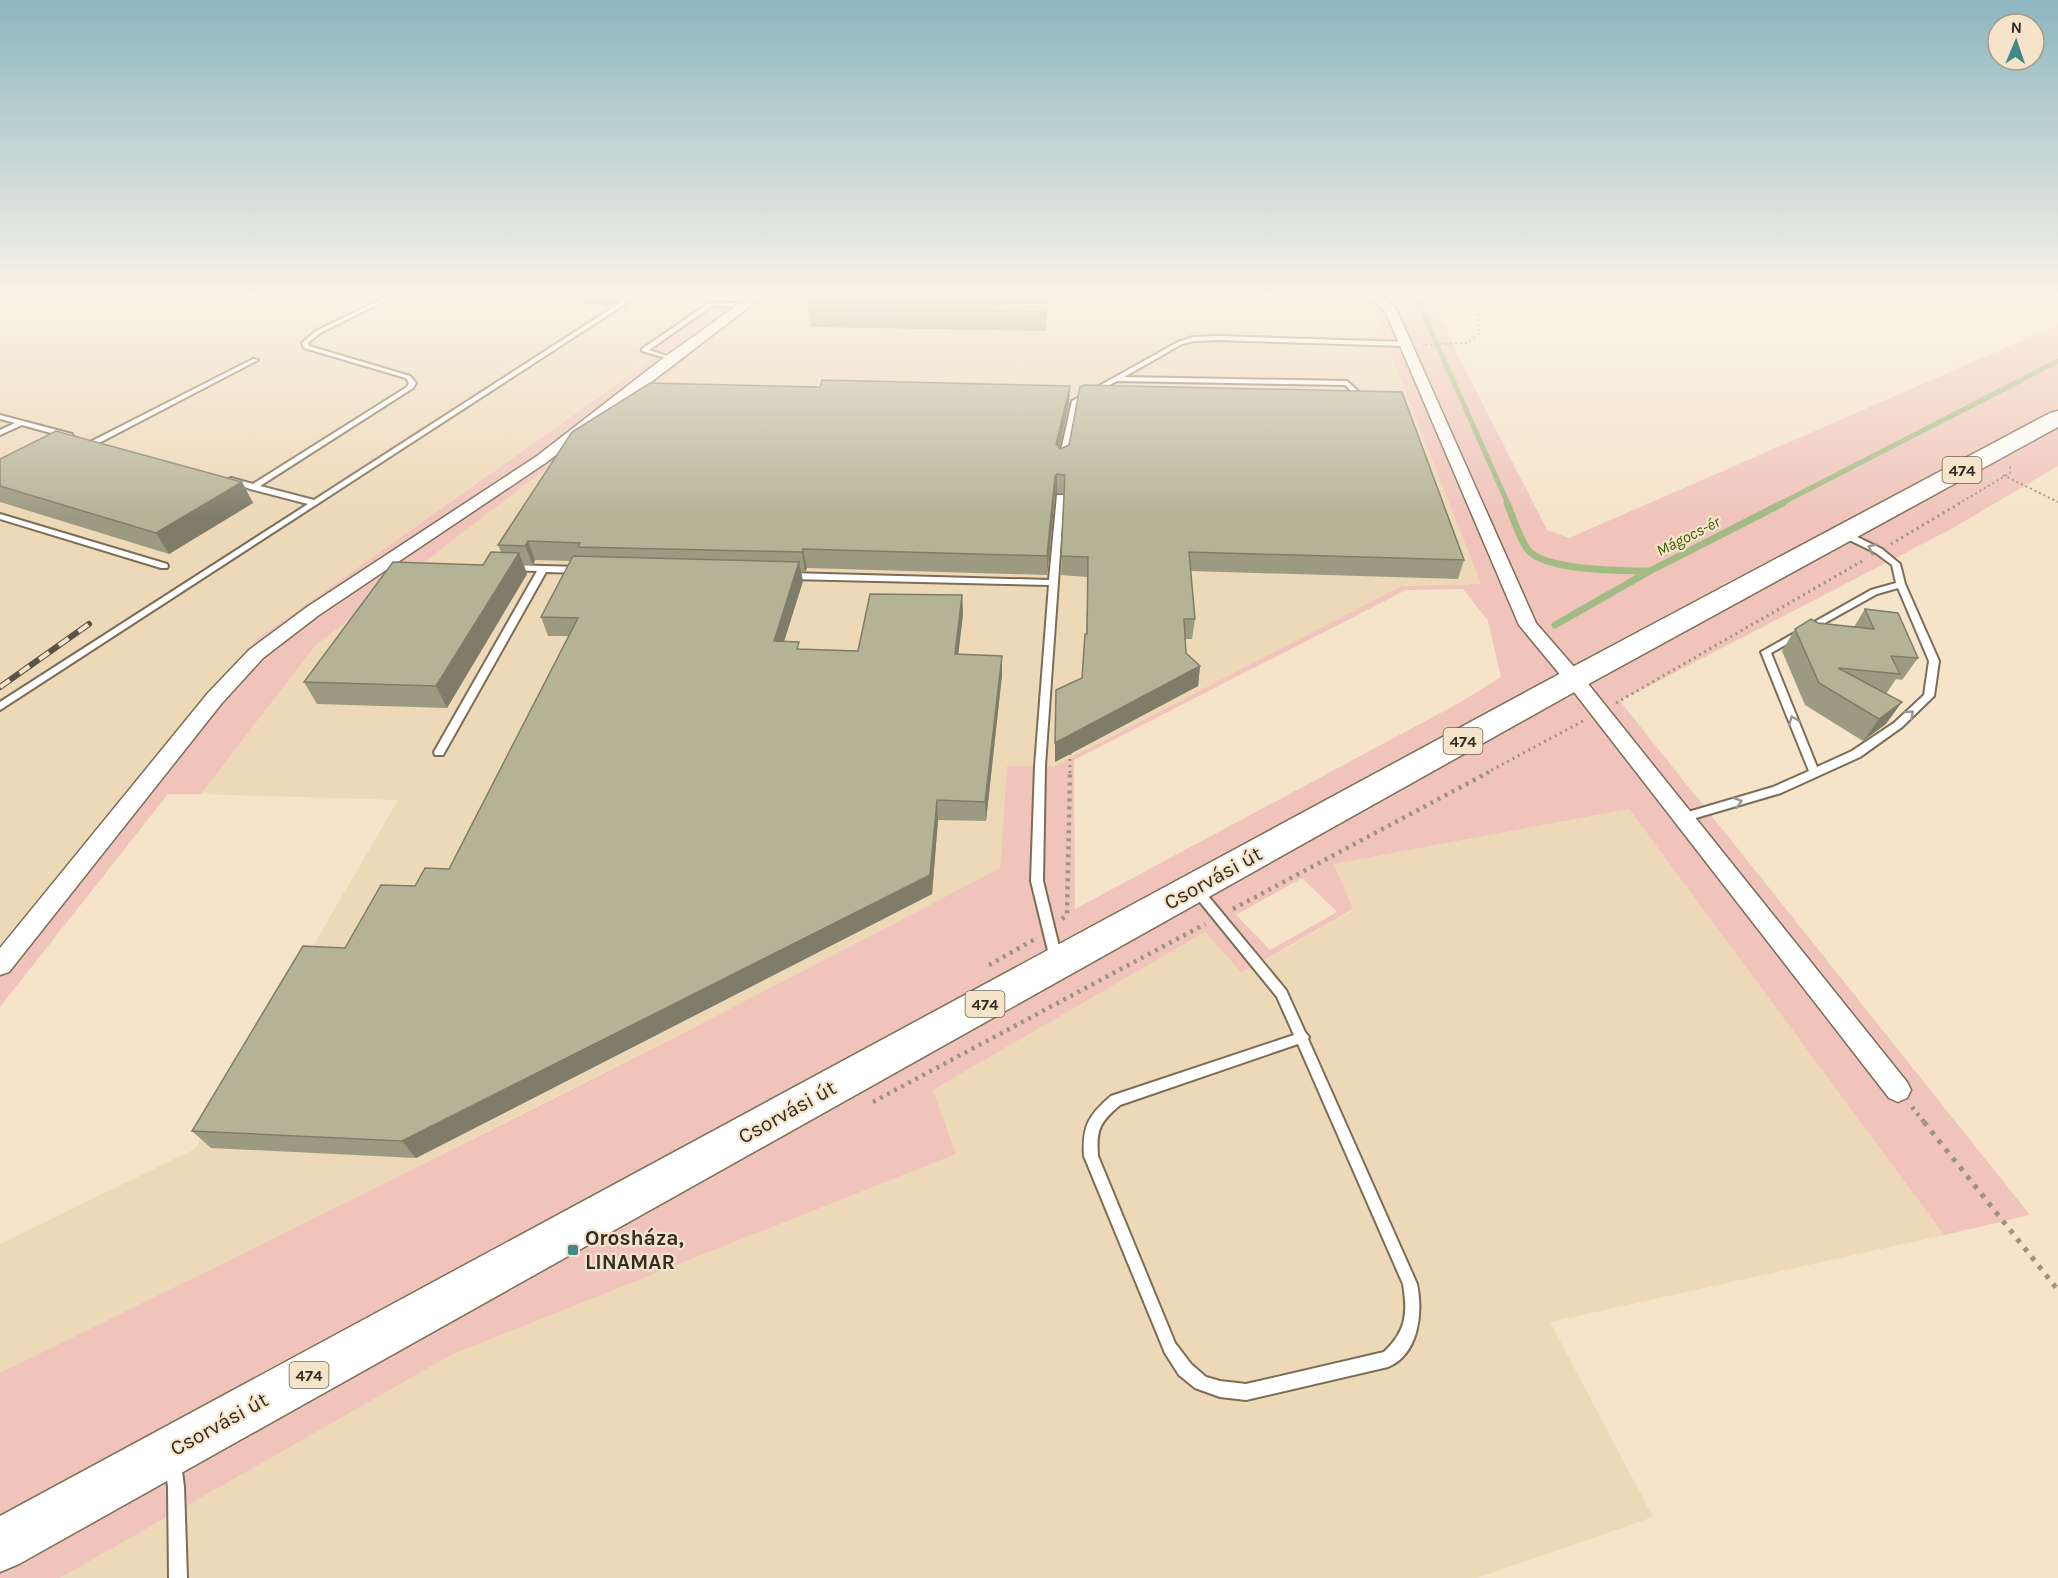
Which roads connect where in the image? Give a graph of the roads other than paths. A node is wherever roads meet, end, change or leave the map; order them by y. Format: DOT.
graph roads {
  1 [pos="234,371"];
  2 [pos="389,371"];
  3 [pos="519,371"];
  4 [pos="655,371"];
  5 [pos="1129,371"];
  6 [pos="1418,371"];
  7 [pos="1113,379"];
  8 [pos="1370,406"];
  9 [pos="0,417"];
  10 [pos="2058,418"];
  11 [pos="21,423"];
  12 [pos="0,433"];
  13 [pos="94,442"];
  14 [pos="105,446"];
  15 [pos="1062,463"];
  16 [pos="219,477"];
  17 [pos="254,486"];
  18 [pos="1060,497"];
  19 [pos="315,503"];
  20 [pos="0,516"];
  21 [pos="1844,534"];
  22 [pos="164,566"];
  23 [pos="498,568"];
  24 [pos="543,569"];
  25 [pos="590,570"];
  26 [pos="780,576"];
  27 [pos="1053,584"];
  28 [pos="1901,584"];
  29 [pos="1574,679"];
  30 [pos="0,707"];
  31 [pos="439,752"];
  32 [pos="1815,774"];
  33 [pos="1682,818"];
  34 [pos="1195,888"];
  35 [pos="1054,946"];
  36 [pos="0,965"];
  37 [pos="1303,1037"];
  38 [pos="1898,1090"];
  39 [pos="172,1450"];
  40 [pos="0,1545"];
  41 [pos="178,1578"];
  1 -- 13 [label="lane"];
  2 -- 17 [label="lane"];
  3 -- 19 [label="lane"];
  4 -- 36 [label="street"];
  5 -- 7 [label="lane"];
  6 -- 29 [label="street"];
  7 -- 8 [label="lane"];
  7 -- 15 [label="lane"];
  9 -- 11 [label="lane"];
  10 -- 21 [label="main road, 474"];
  11 -- 12 [label="lane"];
  11 -- 13 [label="lane"];
  13 -- 14 [label="lane"];
  16 -- 17 [label="lane"];
  17 -- 19 [label="lane"];
  18 -- 27 [label="lane"];
  19 -- 30 [label="lane"];
  20 -- 22 [label="lane"];
  28 -- 21 [label="lane, one-way"];
  21 -- 29 [label="main road, 474"];
  23 -- 24 [label="lane"];
  24 -- 25 [label="lane"];
  24 -- 31 [label="lane"];
  26 -- 27 [label="lane"];
  27 -- 35 [label="lane"];
  32 -- 28 [label="lane, one-way"];
  32 -- 28 [label="lane, one-way"];
  29 -- 33 [label="street"];
  29 -- 34 [label="main road, Csorvási út / 474"];
  33 -- 32 [label="lane, one-way"];
  33 -- 38 [label="street"];
  34 -- 35 [label="main road, Csorvási út / 474"];
  34 -- 37 [label="lane"];
  35 -- 39 [label="main road, Csorvási út / 474"];
  37 -- 37 [label="lane"];
  39 -- 40 [label="main road, Csorvási út / 474"];
  39 -- 41 [label="lane"];
}
